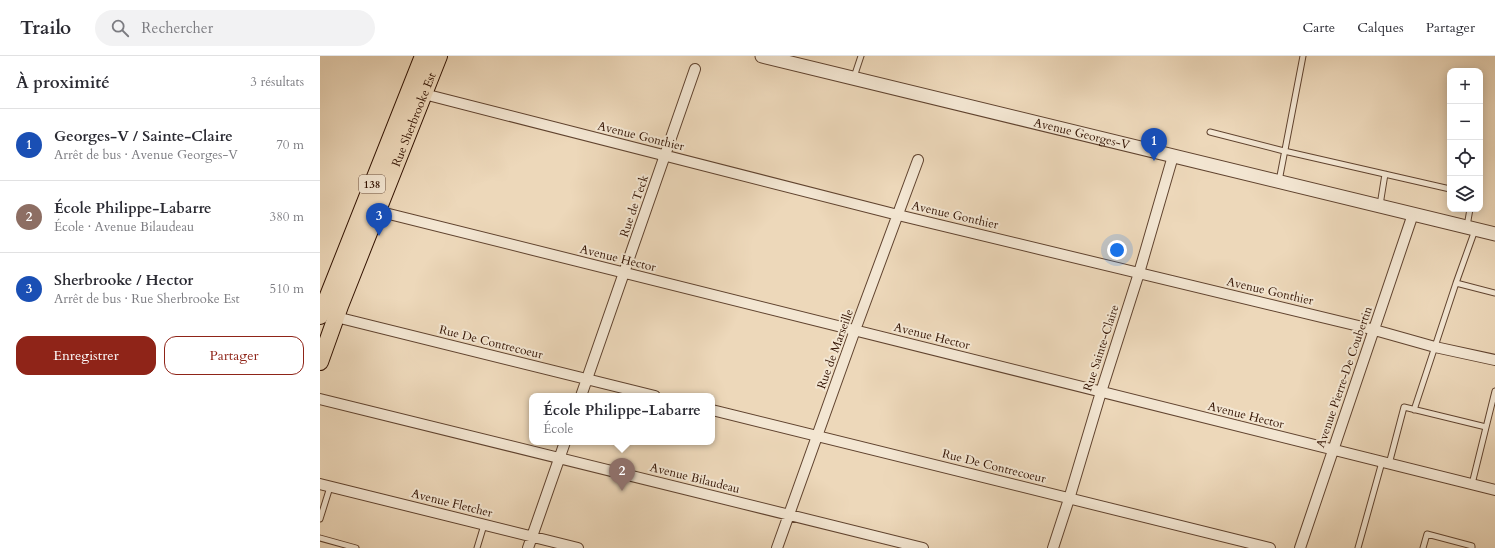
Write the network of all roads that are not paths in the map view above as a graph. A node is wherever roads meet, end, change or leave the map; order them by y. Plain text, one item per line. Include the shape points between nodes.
1 (423, 56) edge
2 (439, 56) edge
3 (762, 56) edge
4 (861, 56) edge
5 (1303, 56) edge
6 (695, 69) dead end
7 (854, 78) junction
8 (417, 92) junction
9 (1210, 132) dead end
10 (1284, 152) junction
11 (665, 156) junction
12 (1173, 156) junction
13 (918, 160) dead end
14 (1385, 174) junction
15 (1278, 181) junction
16 (1447, 188) edge
17 (1380, 206) junction
18 (370, 209) junction
19 (1470, 212) edge
20 (1413, 214) junction
21 (898, 215) junction
22 (1471, 228) junction
23 (1495, 234) edge
24 (624, 273) junction
25 (1139, 273) junction
26 (1456, 283) junction
27 (1495, 293) edge
28 (324, 314) edge
29 (1374, 329) junction
30 (855, 330) junction
31 (1435, 347) junction
32 (1495, 360) edge
33 (320, 362) edge
34 (587, 379) junction
35 (1495, 391) edge
36 (1101, 392) junction
37 (582, 393) edge
38 (644, 393) edge
39 (320, 399) edge
40 (1414, 410) junction
41 (715, 411) edge
42 (1486, 427) junction
43 (818, 436) junction
44 (564, 445) edge
45 (1334, 450) junction
46 (560, 457) junction
47 (1385, 463) junction
48 (1472, 484) junction
49 (325, 486) edge
50 (1495, 490) edge
51 (1069, 498) junction
52 (789, 514) junction
53 (320, 519) edge
54 (484, 525) junction
55 (532, 536) junction
56 (320, 538) edge
57 (356, 548) edge
58 (477, 548) edge
59 (528, 548) edge
60 (578, 548) edge
61 (777, 548) edge
62 (923, 548) edge
63 (1052, 548) edge
64 (1270, 548) edge
65 (1300, 548) edge
66 (1358, 548) edge
67 (1423, 548) edge
68 (1472, 548) edge

1 - 8 main road, Rue Sherbrooke Est / 138
2 - 8 main road, Rue Sherbrooke Est / 138
3 - 7 street, Avenue Georges-V
4 - 7 lane
5 - 10 lane
6 - 11 street, Rue de Teck
7 - 12 street, Avenue Georges-V
8 - 11 street, Avenue Gonthier
8 - 18 main road, Rue Sherbrooke Est / 138
9 - 10 lane
10 - 14 lane
10 - 15 lane
11 - 21 street, Avenue Gonthier
11 - 24 street, Rue de Teck
12 - 15 street, Avenue Georges-V
12 - 25 street, Rue Sainte-Claire
13 - 21 street, Rue de Marseille
14 - 16 lane
14 - 17 lane
15 - 17 street, Avenue Georges-V
17 - 20 street, Avenue Georges-V
18 - 24 street, Avenue Hector
18 - 28 main road, Rue Sherbrooke Est / 138
19 - 22 lane
20 - 22 street, Avenue Georges-V
20 - 29 street, Avenue Pierre-De Coubertin
21 - 25 street, Avenue Gonthier
21 - 30 street, Rue de Marseille
22 - 23 street, Avenue Georges-V
22 - 26 lane
24 - 30 street, Avenue Hector
24 - 34 street, Rue de Teck
25 - 29 street, Avenue Gonthier
25 - 36 street, Rue Sainte-Claire
26 - 27 lane
26 - 31 lane
28 - 33 main road, Rue Sherbrooke Est / 138
28 - 34 street, Rue De Contrecoeur
29 - 31 street, Avenue Gonthier
29 - 45 street, Avenue Pierre-De Coubertin
30 - 36 street, Avenue Hector
30 - 43 street, Rue de Marseille
31 - 32 street, Avenue Gonthier
31 - 40 lane
34 - 37 street, Rue de Teck
34 - 38 street, Rue De Contrecoeur
35 - 42 lane
36 - 45 street, Avenue Hector
36 - 51 street, Rue Sainte-Claire
39 - 46 street, Avenue Bilaudeau
40 - 42 lane
40 - 47 lane via 1404,407
41 - 43 street, Rue De Contrecoeur
42 - 48 lane
43 - 51 street, Rue De Contrecoeur
43 - 52 street, Rue de Marseille
44 - 46 street
45 - 47 street, Avenue Hector
45 - 65 street, Avenue Pierre-De Coubertin
46 - 52 street, Avenue Bilaudeau
46 - 55 street
47 - 48 street, Avenue Hector
47 - 66 lane
48 - 50 street, Avenue Hector
49 - 53 lane
49 - 54 street, Avenue Fletcher
51 - 63 street, Rue Sainte-Claire
51 - 64 street, Rue De Contrecoeur
52 - 61 street, Rue de Marseille
52 - 62 street, Avenue Bilaudeau
54 - 55 street, Avenue Fletcher
54 - 58 lane
55 - 59 street
55 - 60 street, Avenue Fletcher
56 - 57 lane
67 - 68 lane via 1427,534

